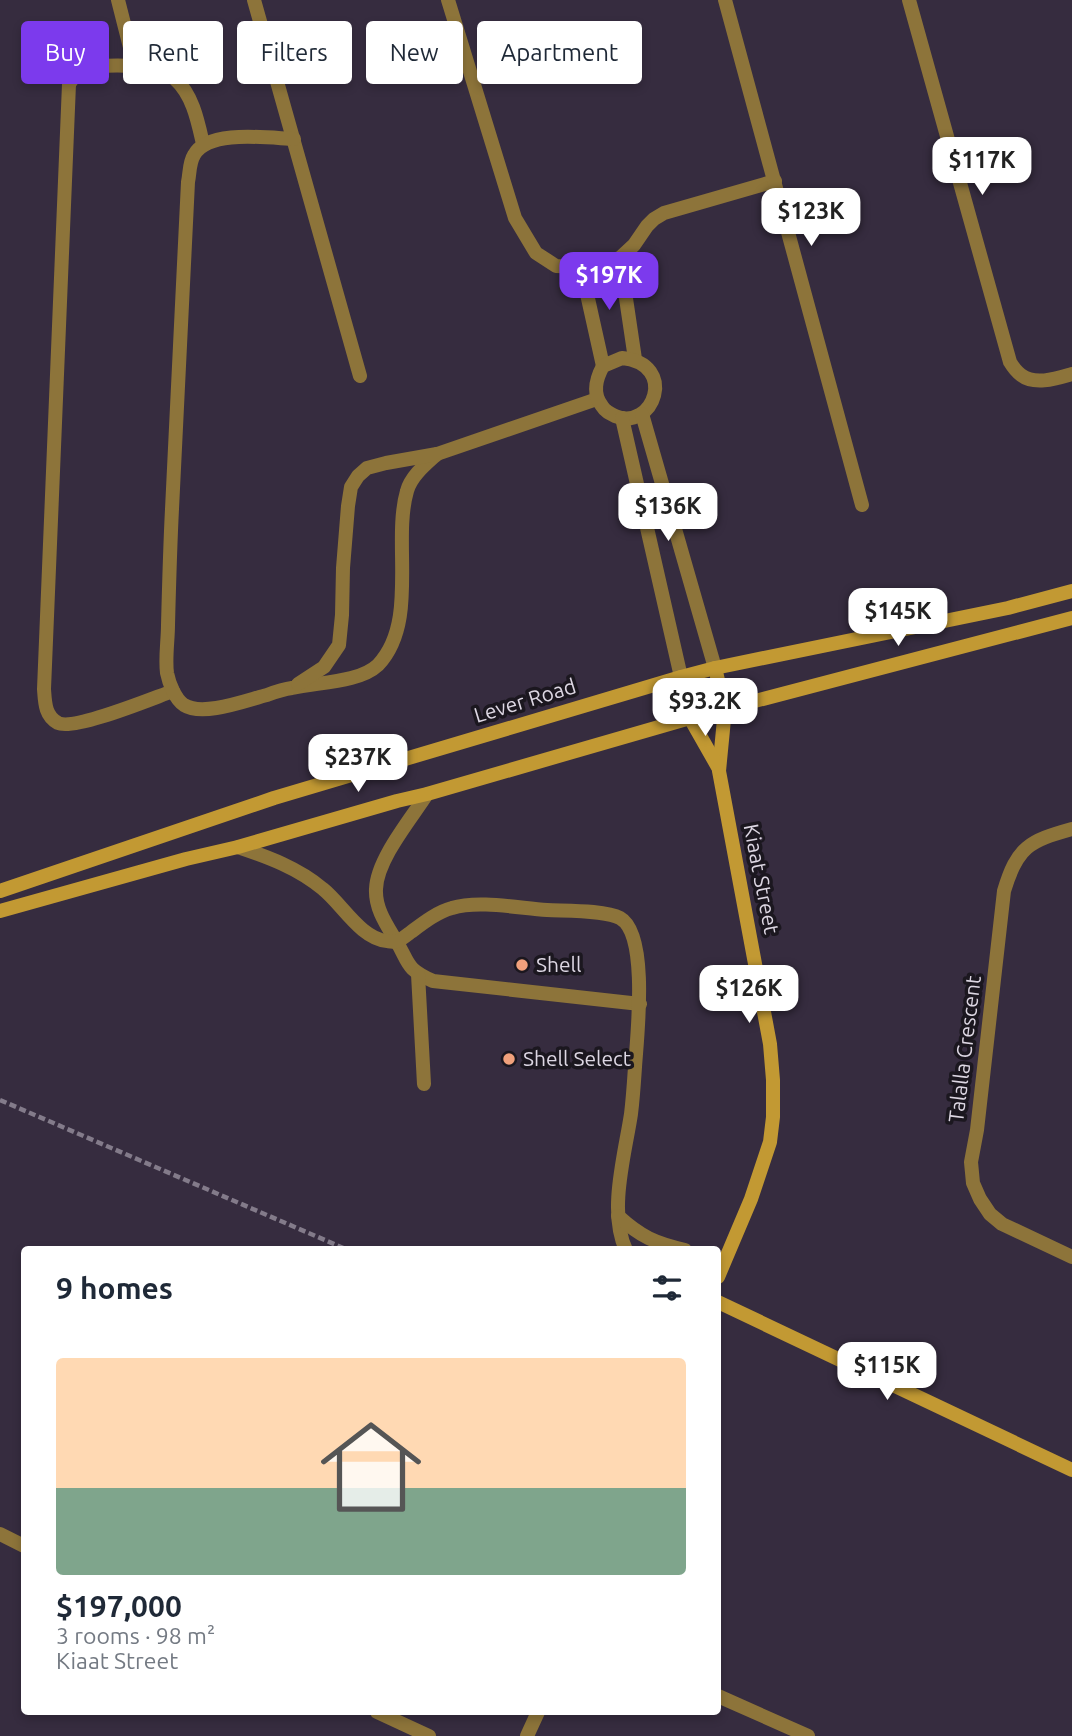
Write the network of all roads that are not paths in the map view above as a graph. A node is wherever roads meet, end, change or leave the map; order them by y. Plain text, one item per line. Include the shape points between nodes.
1 (118, 0) edge
2 (254, 0) edge
3 (448, 0) edge
4 (725, 0) edge
5 (909, 0) edge
6 (123, 21) edge
7 (69, 84) edge
8 (179, 84) edge
9 (294, 139) junction
10 (202, 144) junction
11 (775, 181) junction
12 (621, 258) junction
13 (581, 267) junction
14 (635, 359) junction
15 (603, 366) junction
16 (1072, 374) edge
17 (360, 376) dead end
18 (597, 399) junction
19 (642, 414) junction
20 (622, 418) junction
21 (437, 454) junction
22 (862, 505) dead end
23 (1072, 591) edge
24 (1072, 618) edge
25 (715, 668) junction
26 (681, 677) junction
27 (292, 687) junction
28 (173, 691) junction
29 (725, 709) junction
30 (690, 718) junction
31 (719, 771) junction
32 (427, 794) junction
33 (1072, 829) edge
34 (238, 847) junction
35 (0, 891) edge
36 (0, 911) edge
37 (397, 942) junction
38 (418, 974) junction
39 (640, 1004) junction
40 (424, 1084) dead end
41 (618, 1216) junction
42 (624, 1246) edge
43 (666, 1246) edge
44 (722, 1254) edge
45 (1072, 1257) edge
46 (721, 1303) edge
47 (1072, 1470) edge
48 (0, 1534) edge
49 (21, 1544) edge
50 (721, 1697) edge
51 (384, 1715) edge
52 (537, 1715) edge
53 (429, 1736) edge
54 (527, 1736) edge
55 (808, 1736) edge

1 - 6 street
2 - 9 street
3 - 13 street via 515,218 546,261
4 - 11 street
5 - 16 street via 1010,362 1023,377 1038,380
7 - 28 street via 45,704 56,722 71,725
8 - 10 street via 195,113
9 - 10 street via 234,138
9 - 17 street
10 - 28 street via 192,158 188,182 169,571 167,673
11 - 12 street via 653,219
11 - 22 street
12 - 13 street
12 - 14 street
13 - 15 street
14 - 15 street via 622,358
14 - 19 street via 654,378 656,391
15 - 18 street via 595,385
18 - 20 street via 605,410
18 - 21 street
19 - 20 street
19 - 25 street, Kiaat Street
20 - 26 street, Kiaat Street
21 - 27 street via 408,488 398,623 391,645 365,673
21 - 27 street via 368,468 351,487 339,645 324,667
23 - 25 main road, Lever Road
24 - 29 main road
25 - 26 main road, Lever Road
25 - 29 main road, Kiaat Street
26 - 30 main road, Kiaat Street
26 - 35 main road, Lever Road via 274,798
27 - 28 street via 213,708 184,705
29 - 30 main road
29 - 31 main road, Kiaat Street
30 - 31 main road, Kiaat Street
30 - 32 main road
31 - 44 main road, Kiaat Street via 773,1080 770,1142 751,1199
32 - 34 main road
32 - 37 street via 378,875 379,907
33 - 45 street, Talalla Crescent via 1039,839 1022,852 1006,884 971,1162 973,1183 990,1214
34 - 36 main road
34 - 37 street via 295,870 323,889 363,930 377,939
37 - 38 street
37 - 39 street via 429,919 469,904 612,915 622,919 636,946
38 - 39 street via 433,981
38 - 40 street
39 - 41 street
41 - 42 street
41 - 43 street via 640,1234
46 - 47 main road
48 - 49 street
50 - 55 street
51 - 53 street
52 - 54 street

